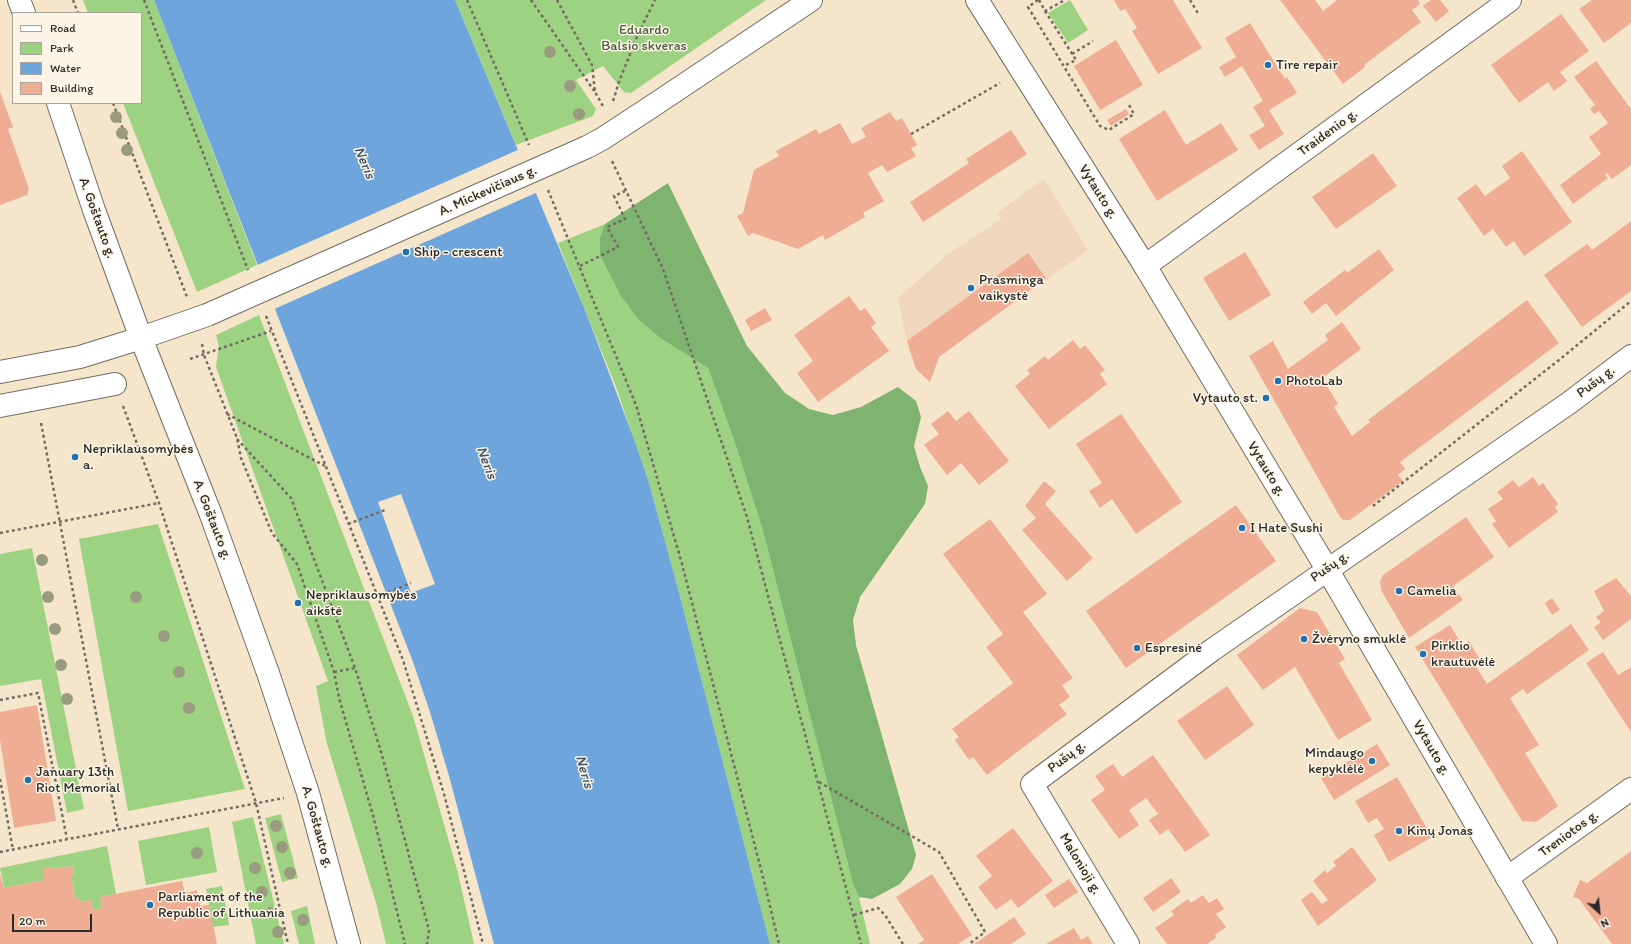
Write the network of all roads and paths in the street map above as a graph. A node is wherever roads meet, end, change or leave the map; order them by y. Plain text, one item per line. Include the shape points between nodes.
1 (19, 0) edge
2 (73, 0) edge
3 (144, 0) edge
4 (467, 0) edge
5 (531, 0) edge
6 (557, 0) edge
7 (655, 0) edge
8 (811, 0) edge
9 (977, 0) edge
10 (1039, 0) edge
11 (1065, 0) edge
12 (1190, 0) edge
13 (1510, 0) edge
14 (1045, 11) junction
15 (24, 12) edge
16 (78, 12) edge
17 (1199, 15) dead end
18 (1093, 41) dead end
19 (1072, 54) junction
20 (1064, 66) junction
21 (1021, 70) junction
22 (595, 92) junction
23 (1128, 103) dead end
24 (58, 104) edge
25 (113, 104) edge
26 (1096, 119) junction
27 (1093, 122) dead end
28 (910, 134) dead end
29 (531, 151) dead end
30 (609, 154) dead end
31 (546, 187) dead end
32 (625, 191) junction
33 (580, 266) junction
34 (1145, 266) junction
35 (249, 272) dead end
36 (183, 287) junction
37 (189, 293) dead end
38 (188, 301) dead end
39 (1631, 301) edge
40 (263, 309) dead end
41 (271, 331) junction
42 (141, 338) junction
43 (202, 346) dead end
44 (204, 355) junction
45 (1631, 356) edge
46 (190, 359) dead end
47 (0, 372) edge
48 (114, 384) joint
49 (36, 399) junction
50 (0, 406) edge
51 (227, 413) junction
52 (237, 438) junction
53 (325, 466) junction
54 (159, 503) junction
55 (1371, 508) dead end
56 (385, 510) dead end
57 (60, 522) junction
58 (348, 524) junction
59 (0, 533) edge
60 (1327, 569) junction
61 (411, 583) dead end
62 (377, 596) junction
63 (355, 668) junction
64 (334, 672) junction
65 (0, 700) edge
66 (0, 779) edge
67 (818, 782) junction
68 (1032, 784) joint
69 (1631, 790) edge
70 (308, 793) junction
71 (256, 803) junction
72 (118, 829) junction
73 (66, 839) junction
74 (13, 850) junction
75 (0, 852) edge
76 (1507, 878) junction
77 (854, 915) junction
78 (288, 944) edge
79 (349, 944) edge
80 (405, 944) edge
81 (427, 944) edge
82 (484, 944) edge
83 (779, 944) edge
84 (861, 944) edge
85 (903, 944) edge
86 (969, 944) edge
87 (1128, 944) edge
88 (1546, 944) edge

1 - 15 street
2 - 16 path
3 - 35 path
4 - 29 path
5 - 22 path
6 - 22 path via 592,65
7 - 22 path via 606,112
8 - 42 street, A. Mickevičiaus g., bridge via 587,147 207,315
9 - 21 street, Vytauto g.
10 - 14 path
10 - 20 path via 1028,7
11 - 14 path
12 - 17 path
13 - 34 street, Traidenio g.
14 - 19 path
18 - 19 path
19 - 20 path via 1076,60
20 - 26 path
21 - 28 path
21 - 34 street, Vytauto g.
23 - 26 path via 1134,114 1109,130 1100,126
24 - 42 street, A. Goštauto g.
25 - 36 path
26 - 27 path
30 - 32 path
31 - 33 path
32 - 33 path via 614,196 625,219 607,227 618,247
32 - 67 path via 663,269 747,517
33 - 83 path via 636,405 682,564
34 - 60 street, Vytauto g.
36 - 37 path
36 - 38 path
39 - 55 path
40 - 41 path
41 - 44 path
41 - 53 path
42 - 47 street, A. Mickevičiaus g. via 80,357
42 - 70 street, A. Goštauto g. via 211,515
43 - 44 path
44 - 46 path
44 - 51 path
45 - 60 street, Pušų g. via 1569,403
48 - 49 street
48 - 54 path
49 - 50 street
49 - 57 path
51 - 52 path
51 - 53 path
52 - 63 path via 291,498
52 - 64 path via 241,458 272,533 297,564
53 - 58 path
54 - 57 path
54 - 71 path
56 - 58 path
57 - 59 path
57 - 72 path
58 - 62 path
60 - 68 street, Pušų g. via 1206,654
60 - 76 street, Vytauto g.
61 - 62 path
62 - 82 path via 403,660 444,794
63 - 64 path
63 - 81 path via 382,755 427,922
64 - 80 path
65 - 73 path via 38,693
66 - 74 path
67 - 77 path
67 - 86 path via 939,852 985,932
68 - 87 street, Malonioji g.
69 - 76 street, Treniotos g.
70 - 71 path
70 - 79 street, A. Goštauto g.
71 - 72 path
71 - 78 path
72 - 73 path
73 - 74 path
74 - 75 path
76 - 88 street, Vytauto g.
77 - 84 path
77 - 85 path via 878,908

